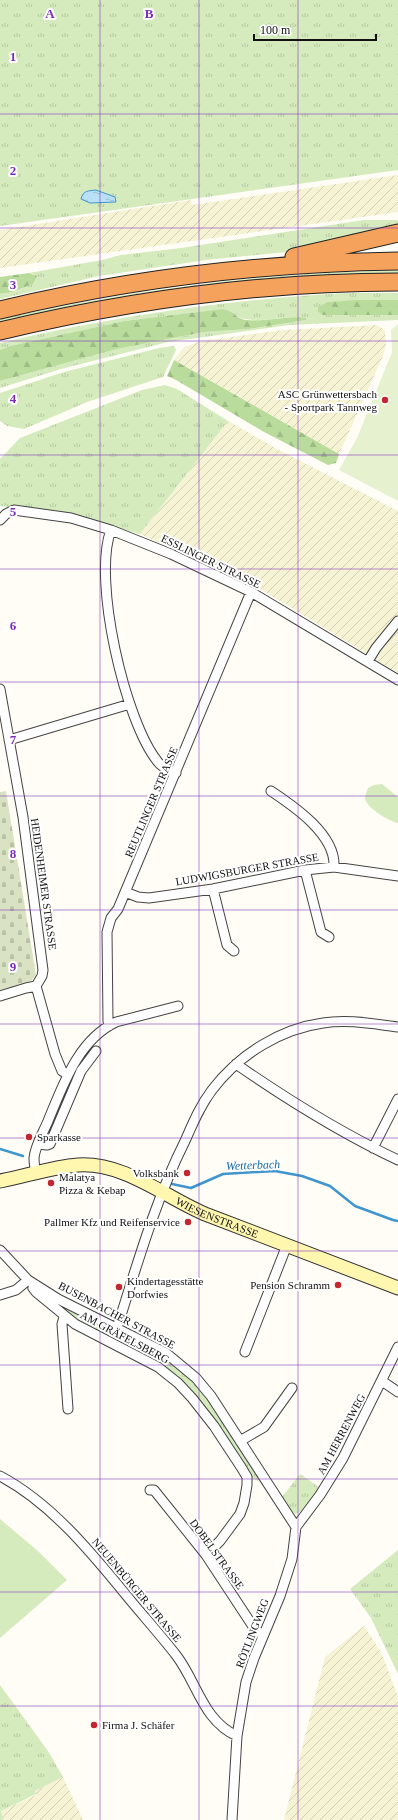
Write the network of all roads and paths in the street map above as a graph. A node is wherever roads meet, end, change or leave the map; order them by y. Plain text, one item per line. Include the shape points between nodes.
1 (398, 233) edge
2 (398, 261) edge
3 (252, 267) junction
4 (398, 282) edge
5 (0, 310) edge
6 (0, 332) edge
7 (0, 520) edge
8 (111, 530) junction
9 (251, 592) junction
10 (398, 621) edge
11 (368, 661) junction
12 (398, 680) edge
13 (0, 688) edge
14 (130, 704) junction
15 (9, 740) junction
16 (176, 773) junction
17 (271, 791) dead end
18 (334, 867) junction
19 (304, 870) junction
20 (398, 876) edge
21 (213, 889) junction
22 (125, 892) junction
23 (329, 937) dead end
24 (234, 951) dead end
25 (36, 986) junction
26 (0, 996) edge
27 (178, 1006) dead end
28 (109, 1026) junction
29 (398, 1027) edge
30 (96, 1051) dead end
31 (236, 1064) junction
32 (68, 1074) junction
33 (398, 1099) edge
34 (38, 1144) junction
35 (373, 1148) junction
36 (398, 1160) edge
37 (36, 1174) junction
38 (0, 1181) edge
39 (162, 1192) junction
40 (287, 1245) junction
41 (0, 1250) edge
42 (32, 1282) junction
43 (398, 1288) edge
44 (0, 1295) edge
45 (64, 1317) junction
46 (117, 1328) junction
47 (398, 1347) edge
48 (246, 1352) dead end
49 (382, 1381) junction
50 (292, 1388) dead end
51 (398, 1392) edge
52 (68, 1409) dead end
53 (240, 1441) junction
54 (0, 1476) edge
55 (150, 1490) dead end
56 (296, 1527) junction
57 (206, 1555) junction
58 (263, 1634) junction
59 (237, 1736) junction
60 (232, 1820) edge

1 - 3 highway
2 - 3 highway
3 - 5 highway via 147,280
4 - 6 highway via 317,284 196,295 115,307
7 - 8 street, ESSLINGER STRASSE via 14,510 71,518
8 - 9 street, ESSLINGER STRASSE via 171,554
8 - 14 street via 107,541 105,582 113,647
9 - 11 street, ESSLINGER STRASSE
9 - 16 street, REUTLINGER STRASSE
10 - 11 street
11 - 12 street, ESSLINGER STRASSE
13 - 15 street, HEIDENHEIMER STRASSE
14 - 15 street
14 - 16 street via 147,746 158,763
15 - 25 street, HEIDENHEIMER STRASSE via 23,817 43,970
16 - 22 street, REUTLINGER STRASSE
17 - 18 street via 289,803 319,831 334,857
18 - 19 street, LUDWIGSBURGER STRASSE
18 - 20 street, LUDWIGSBURGER STRASSE
19 - 21 street, LUDWIGSBURGER STRASSE
19 - 23 street via 321,932
21 - 22 street, LUDWIGSBURGER STRASSE via 149,898
21 - 24 street via 226,945
22 - 28 street, REUTLINGER STRASSE via 111,918 107,932
25 - 26 street
25 - 32 street via 57,1060 62,1071
27 - 28 street
28 - 32 street via 89,1044
29 - 31 street via 346,1020 317,1024 271,1040
30 - 34 street via 81,1071 50,1144
31 - 35 street via 310,1114
31 - 39 street via 202,1105
32 - 34 street
33 - 35 street
34 - 37 street via 34,1159
35 - 36 street
37 - 38 main road, WIESENSTRASSE
37 - 39 main road, WIESENSTRASSE via 78,1165 96,1166 126,1174
39 - 40 main road, WIESENSTRASSE via 205,1214
39 - 46 street
40 - 43 main road, WIESENSTRASSE
40 - 48 street
41 - 42 street, BUSENBACHER STRASSE
42 - 44 street
42 - 45 street, AM GRÄFELSBERG via 36,1292
42 - 46 street, BUSENBACHER STRASSE via 58,1299
45 - 52 street via 62,1324
45 - 57 street, AM GRÄFELSBERG via 158,1367 178,1383 214,1426 241,1467 247,1485 240,1514
46 - 53 street, BUSENBACHER STRASSE via 166,1353 196,1378
47 - 49 street, AM HERRENWEG
49 - 51 street
49 - 56 street, AM HERRENWEG via 329,1482
50 - 53 street via 264,1426
53 - 56 street, BUSENBACHER STRASSE
54 - 59 street, NEUENBÜRGER STRASSE via 30,1495 80,1541 177,1656 210,1713 222,1727
55 - 57 street, DOBELSTRASSE via 154,1490
56 - 58 street, RÖTLINGWEG via 292,1559 280,1596
57 - 58 street, DOBELSTRASSE via 256,1631
58 - 59 street, RÖTLINGWEG via 246,1682
59 - 60 street, RÖTLINGWEG

